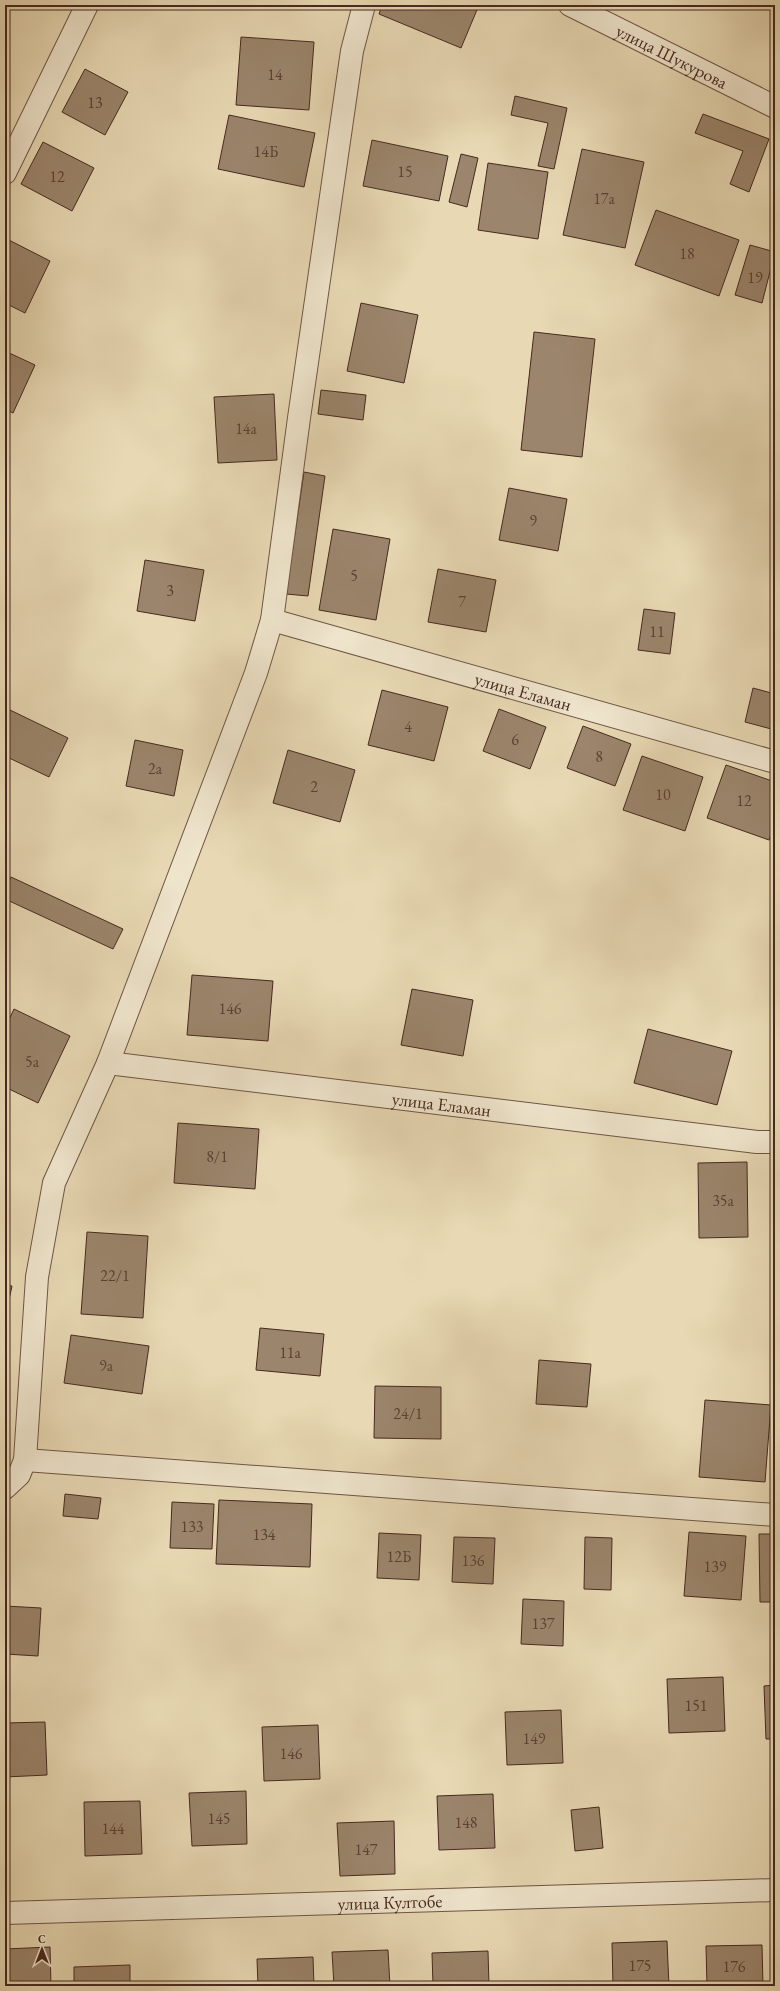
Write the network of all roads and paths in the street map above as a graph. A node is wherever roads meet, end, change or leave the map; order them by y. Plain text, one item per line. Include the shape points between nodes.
1 (87, 5) edge
2 (364, 5) edge
3 (570, 5) edge
4 (775, 107) edge
5 (5, 173) edge
6 (272, 620) junction
7 (775, 762) edge
8 (108, 1063) junction
9 (775, 1142) edge
10 (25, 1460) junction
11 (5, 1488) edge
12 (775, 1515) edge
13 (775, 1890) edge
14 (5, 1913) edge

1 - 5 street
2 - 6 street via 352,51
3 - 4 street, улица Шукурова
6 - 7 street, улица Еламан
6 - 8 street via 256,673
8 - 9 street, улица Еламан via 757,1142
8 - 10 street via 54,1183 37,1276
10 - 11 street via 19,1475
10 - 12 street
13 - 14 street, улица Култобе

